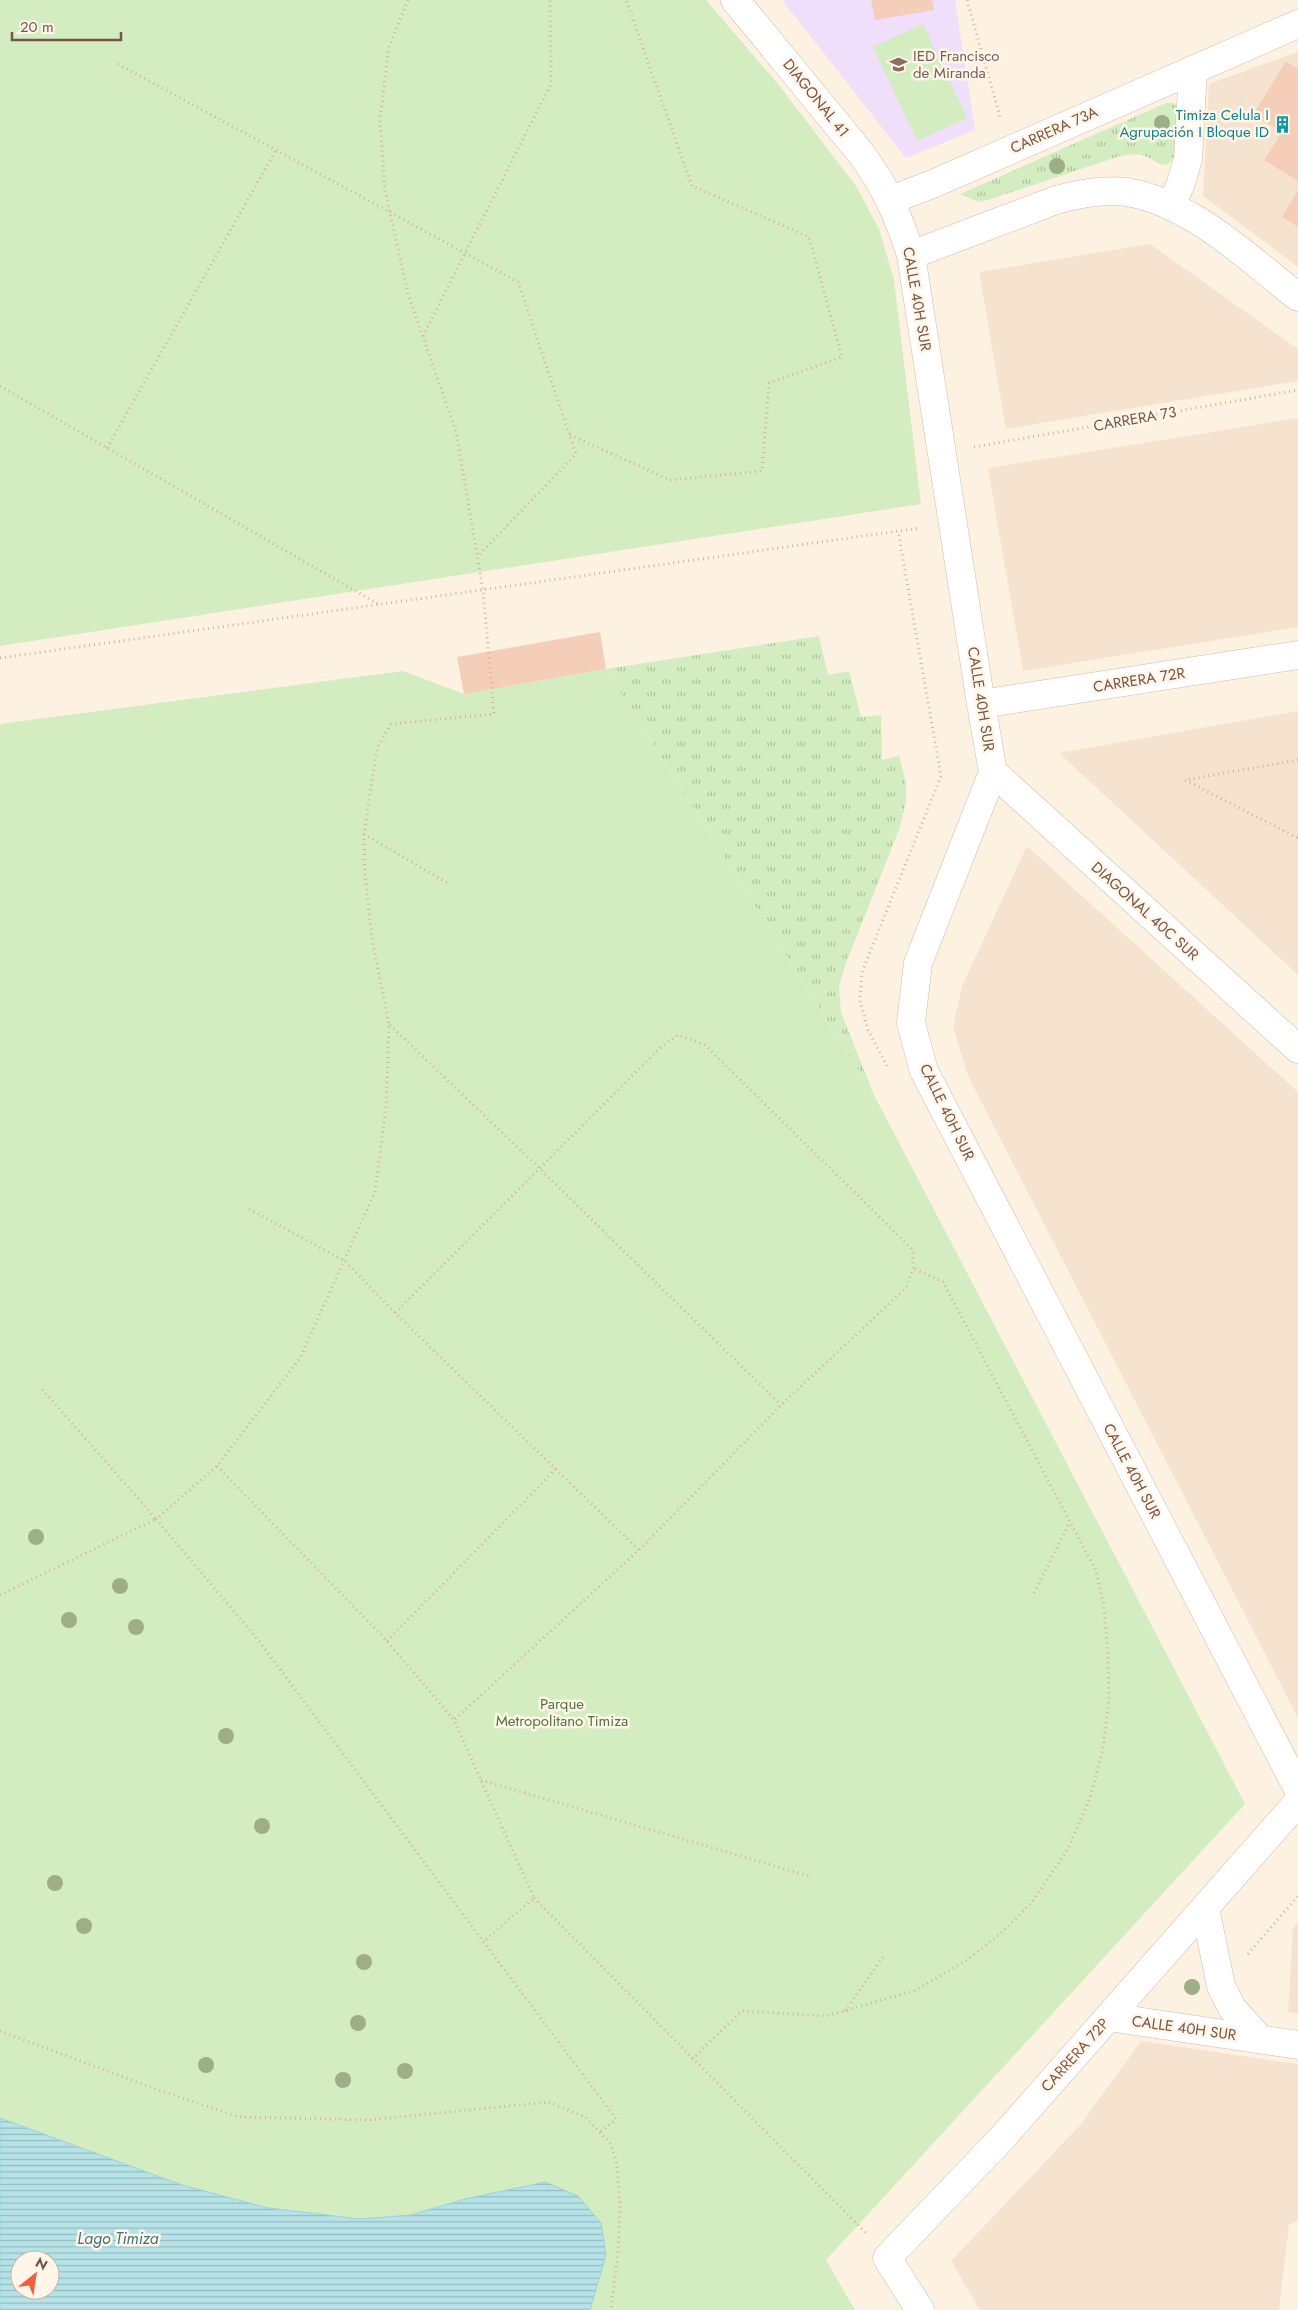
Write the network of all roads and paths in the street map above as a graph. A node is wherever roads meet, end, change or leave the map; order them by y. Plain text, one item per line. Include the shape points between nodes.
1 (408, 0) edge
2 (550, 0) edge
3 (626, 0) edge
4 (735, 0) edge
5 (967, 0) edge
6 (1298, 24) edge
7 (118, 64) dead end
8 (1193, 70) junction
9 (276, 150) junction
10 (1009, 150) junction
11 (891, 200) junction
12 (1171, 206) junction
13 (390, 212) junction
14 (465, 253) junction
15 (911, 255) junction
16 (1298, 297) edge
17 (423, 337) junction
18 (0, 386) edge
19 (1298, 390) edge
20 (570, 435) junction
21 (107, 448) junction
22 (972, 448) dead end
23 (478, 557) junction
24 (483, 590) junction
25 (378, 604) junction
26 (1298, 655) edge
27 (0, 658) edge
28 (981, 704) junction
29 (1298, 760) edge
30 (993, 772) junction
31 (364, 834) junction
32 (1298, 838) edge
33 (450, 884) dead end
34 (389, 1024) junction
35 (1298, 1049) edge
36 (891, 1074) dead end
37 (539, 1168) junction
38 (248, 1209) dead end
39 (345, 1261) junction
40 (913, 1268) junction
41 (394, 1313) junction
42 (40, 1387) dead end
43 (781, 1405) junction
44 (217, 1466) junction
45 (556, 1469) junction
46 (156, 1520) junction
47 (1069, 1523) junction
48 (639, 1550) junction
49 (1034, 1593) dead end
50 (0, 1595) edge
51 (387, 1641) junction
52 (454, 1720) junction
53 (481, 1780) junction
54 (1298, 1789) edge
55 (1298, 1802) edge
56 (809, 1876) dead end
57 (1298, 1896) edge
58 (534, 1898) junction
59 (1205, 1908) junction
60 (484, 1941) junction
61 (883, 1957) dead end
62 (1220, 1986) junction
63 (845, 2011) junction
64 (1109, 2017) junction
65 (0, 2031) edge
66 (1259, 2038) junction
67 (1298, 2045) edge
68 (692, 2059) junction
69 (601, 2132) junction
70 (887, 2258) junction
71 (611, 2310) edge
72 (920, 2310) edge

1 - 13 path via 389,47 380,120 385,190
2 - 14 path via 551,84
3 - 20 path via 692,186 809,237 842,357 769,383 762,471 670,480
4 - 11 street, DIAGONAL 41 via 859,151
5 - 10 path
6 - 8 street, CARRERA 73A
7 - 9 path
8 - 10 street, CARRERA 73A
8 - 12 street via 1188,159
9 - 13 path
9 - 21 path
10 - 11 street, CARRERA 73A
11 - 15 street, CALLE 40H SUR
12 - 15 street via 1125,192 1079,194
12 - 16 street via 1205,226
13 - 14 path
13 - 17 path via 408,294
14 - 17 path
14 - 20 path via 518,282
15 - 28 street, CALLE 40H SUR
17 - 23 path via 456,432
18 - 21 path
19 - 22 path, CARRERA 73
20 - 23 path via 576,454
21 - 25 path
23 - 24 path
24 - 25 path
24 - 31 path via 494,714 391,724 377,748
24 - 36 path via 898,531 942,776 862,972 860,1001 868,1030
25 - 27 path
26 - 28 street, CARRERA 72R
28 - 30 street, CALLE 40H SUR
29 - 32 path via 1185,780
30 - 35 street, DIAGONAL 40C SUR
30 - 54 street, CALLE 40H SUR via 918,963 911,1023 924,1071
31 - 33 path
31 - 34 path via 372,939
34 - 37 path
34 - 39 path via 386,1107 375,1192
37 - 40 path via 661,1047 678,1035 705,1045 913,1250
37 - 41 path
37 - 43 path
38 - 39 path
39 - 41 path
39 - 44 path via 300,1358
40 - 43 path via 906,1288
40 - 47 path via 944,1282
41 - 45 path
42 - 46 path
43 - 48 path
44 - 46 path
44 - 51 path
45 - 48 path
45 - 51 path
46 - 50 path
46 - 60 path via 259,1641
47 - 49 path
47 - 63 path via 1096,1571 1104,1607 1109,1698 1103,1748 1090,1798 1068,1849 1033,1902 967,1960 914,1992
48 - 52 path
51 - 52 path
52 - 53 path
53 - 56 path
53 - 58 path
55 - 59 street, CARRERA 72P
57 - 62 path
58 - 60 path
58 - 68 path
59 - 62 street, CALLE 40H SUR
59 - 64 street, CARRERA 72P
60 - 69 path via 616,2118
61 - 63 path
62 - 66 street, CALLE 40H SUR via 1232,2008
63 - 68 path via 826,2016 742,2011
64 - 66 street, CALLE 40H SUR
64 - 70 street, CARRERA 72P via 1002,2138
65 - 69 path via 239,2117 369,2120 549,2102 585,2117
66 - 67 street, CALLE 40H SUR
68 - 70 path via 858,2224
69 - 71 path via 611,2144 617,2165 620,2205
70 - 72 street

